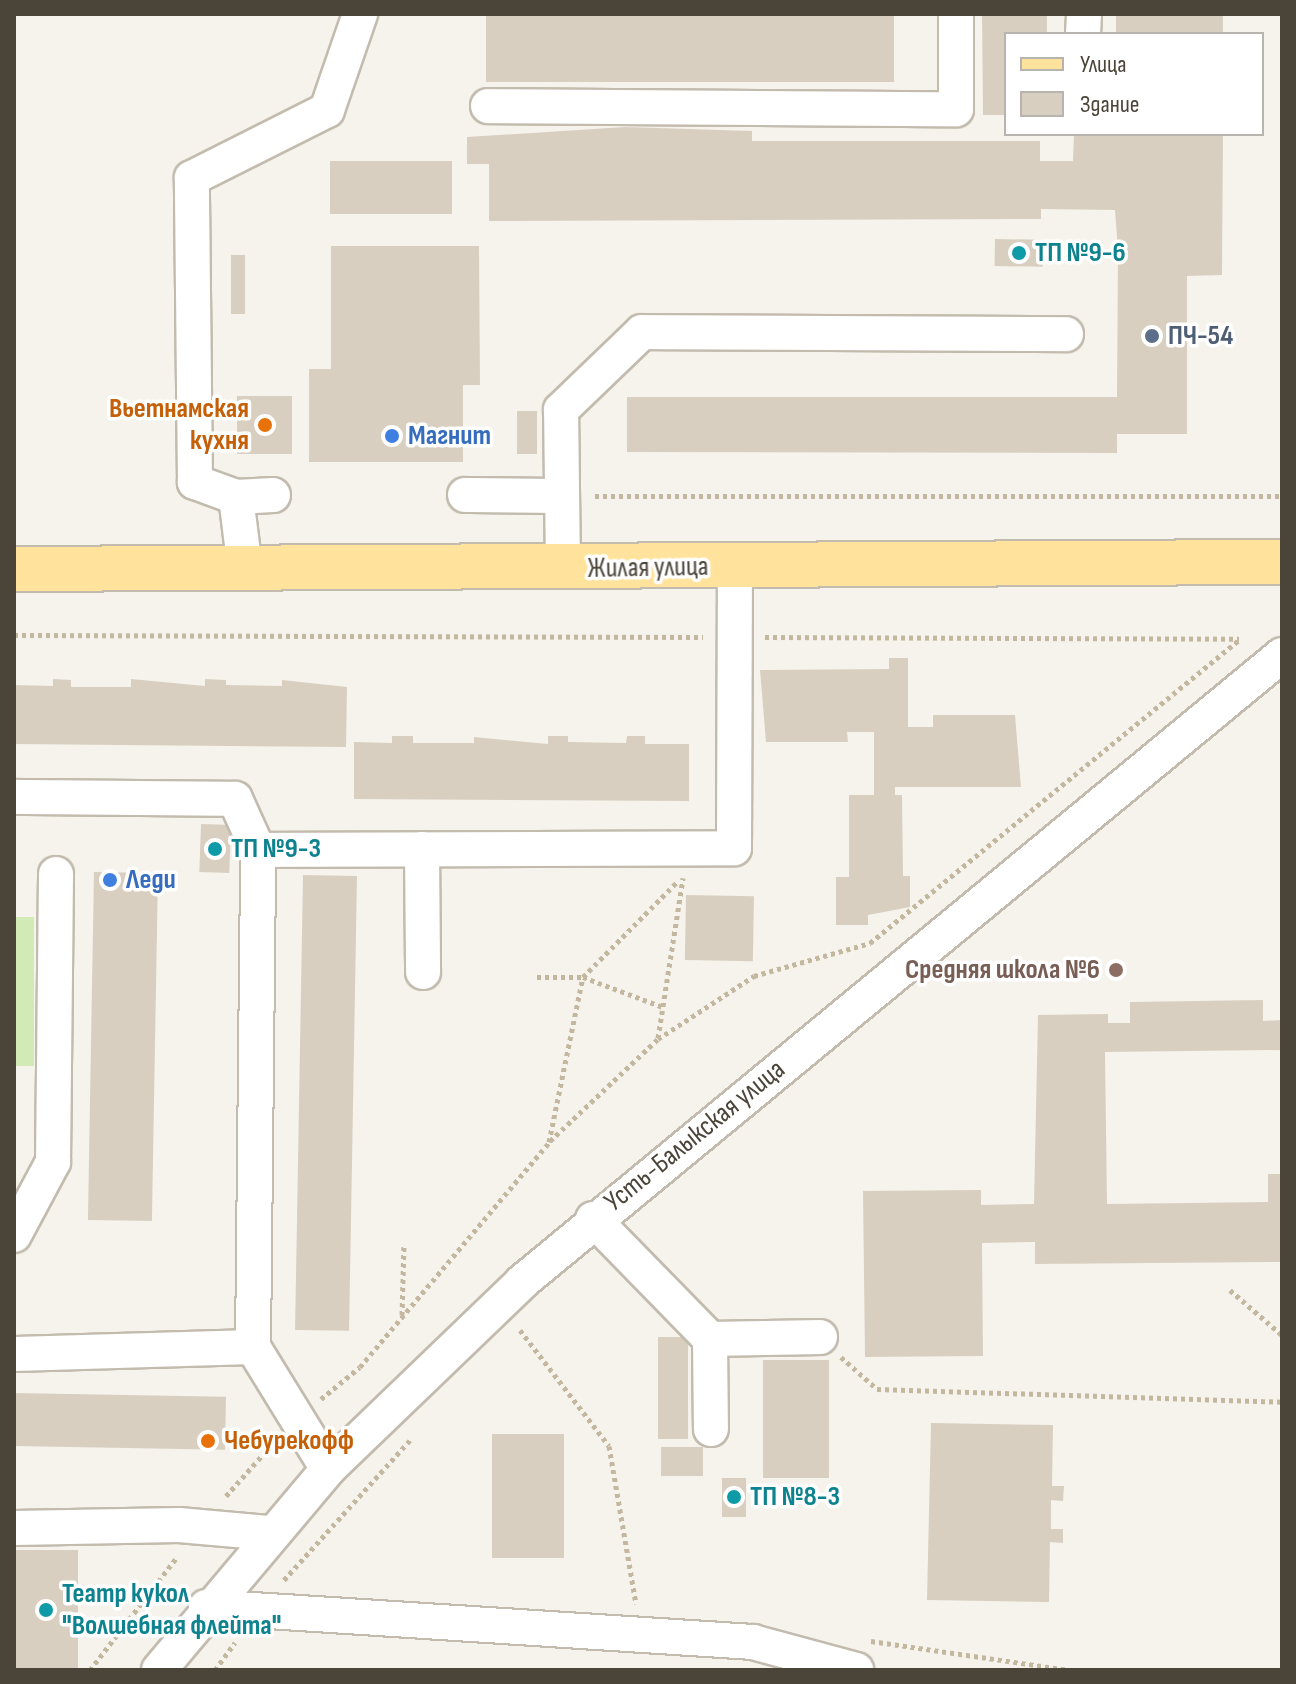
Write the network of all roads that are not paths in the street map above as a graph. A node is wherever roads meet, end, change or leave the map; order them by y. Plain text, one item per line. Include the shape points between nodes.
1 (360, 14) edge
2 (956, 14) edge
3 (488, 106) dead end
4 (1066, 334) dead end
5 (273, 495) dead end
6 (465, 495) dead end
7 (562, 496) junction
8 (236, 497) junction
9 (1282, 562) edge
10 (735, 567) junction
11 (14, 569) edge
12 (245, 569) junction
13 (563, 569) junction
14 (1282, 655) edge
15 (14, 797) edge
16 (422, 849) junction
17 (258, 850) junction
18 (56, 874) dead end
19 (423, 972) dead end
20 (593, 1219) junction
21 (14, 1235) edge
22 (820, 1337) road end
23 (710, 1339) junction
24 (253, 1347) junction
25 (14, 1354) edge
26 (711, 1429) dead end
27 (328, 1469) junction
28 (14, 1528) edge
29 (268, 1533) junction
30 (206, 1607) junction
31 (861, 1655) edge
32 (159, 1670) edge

1 - 8 street via 327,110 192,178 195,482
2 - 3 street via 956,109
4 - 7 street via 642,332 561,410
5 - 8 street
6 - 7 street
7 - 13 street
8 - 12 street
9 - 10 main road, Жилая улица
10 - 13 main road, Жилая улица
10 - 16 street via 734,848
11 - 12 main road, Жилая улица
12 - 13 main road, Жилая улица
14 - 20 street, Усть-Балыкская улица
15 - 17 street via 235,799
16 - 17 street
16 - 19 street
17 - 24 street
18 - 21 street via 53,1162
20 - 23 street
20 - 27 street, Усть-Балыкская улица via 416,1379
22 - 23 street
23 - 26 street
24 - 25 street
24 - 27 street
27 - 29 street, Усть-Балыкская улица
28 - 29 street via 200,1527
29 - 30 street, Усть-Балыкская улица
30 - 31 street via 753,1642
30 - 32 street, Усть-Балыкская улица

